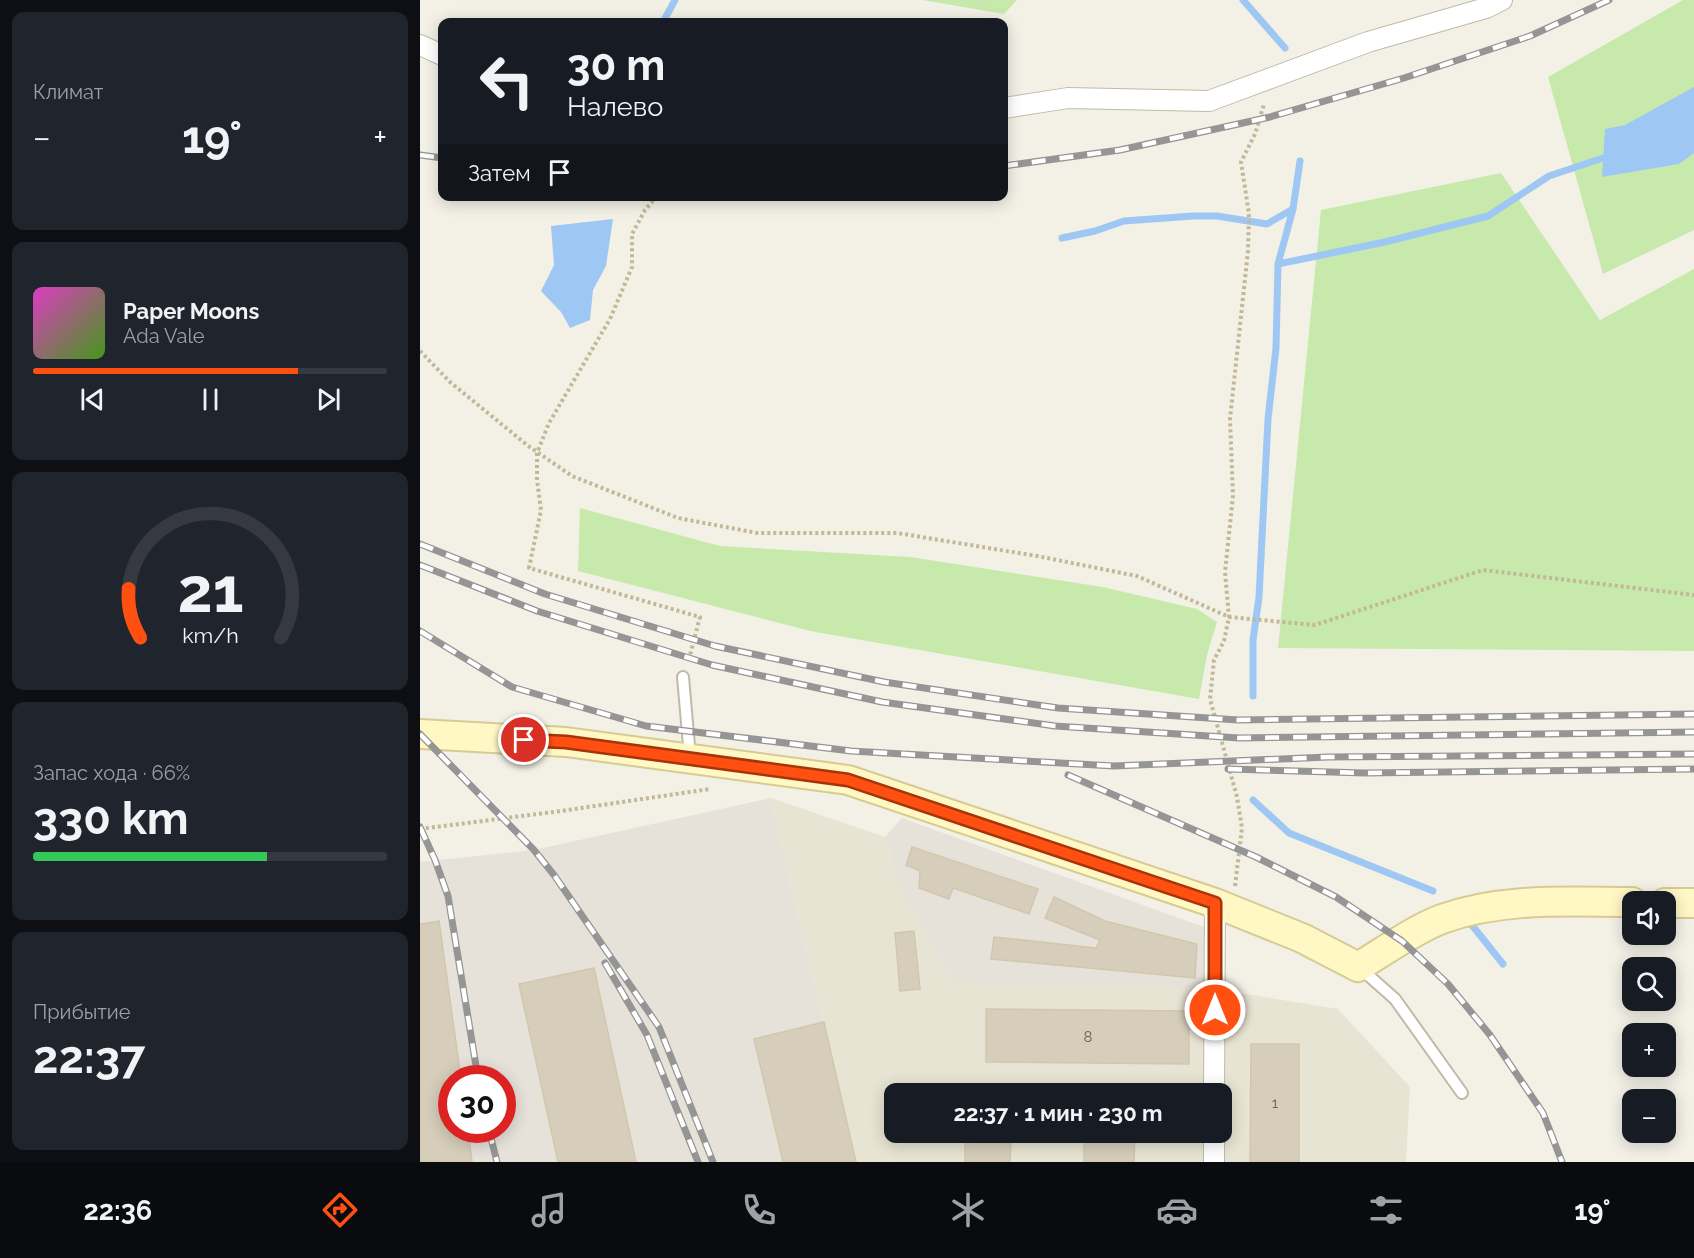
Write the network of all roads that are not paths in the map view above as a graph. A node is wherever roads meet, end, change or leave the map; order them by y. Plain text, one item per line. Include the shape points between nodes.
1 (1503, 0) edge
2 (420, 45) edge
3 (438, 53) edge
4 (1008, 107) edge
5 (684, 677) road end
6 (420, 734) edge
7 (690, 759) junction
8 (1622, 902) edge
9 (1676, 903) edge
10 (1694, 903) edge
11 (1224, 907) junction
12 (1358, 967) junction
13 (1215, 1083) edge
14 (1462, 1093) dead end
15 (1214, 1143) edge
16 (1214, 1162) edge

1 - 4 street via 1368,42 1209,101 1068,98
2 - 3 street
5 - 7 lane
6 - 7 street via 566,742
7 - 11 street via 848,780
8 - 12 street via 1530,901 1475,909 1439,920
9 - 10 street
11 - 12 street via 1302,938
11 - 13 street
12 - 14 lane via 1395,999
15 - 16 street

